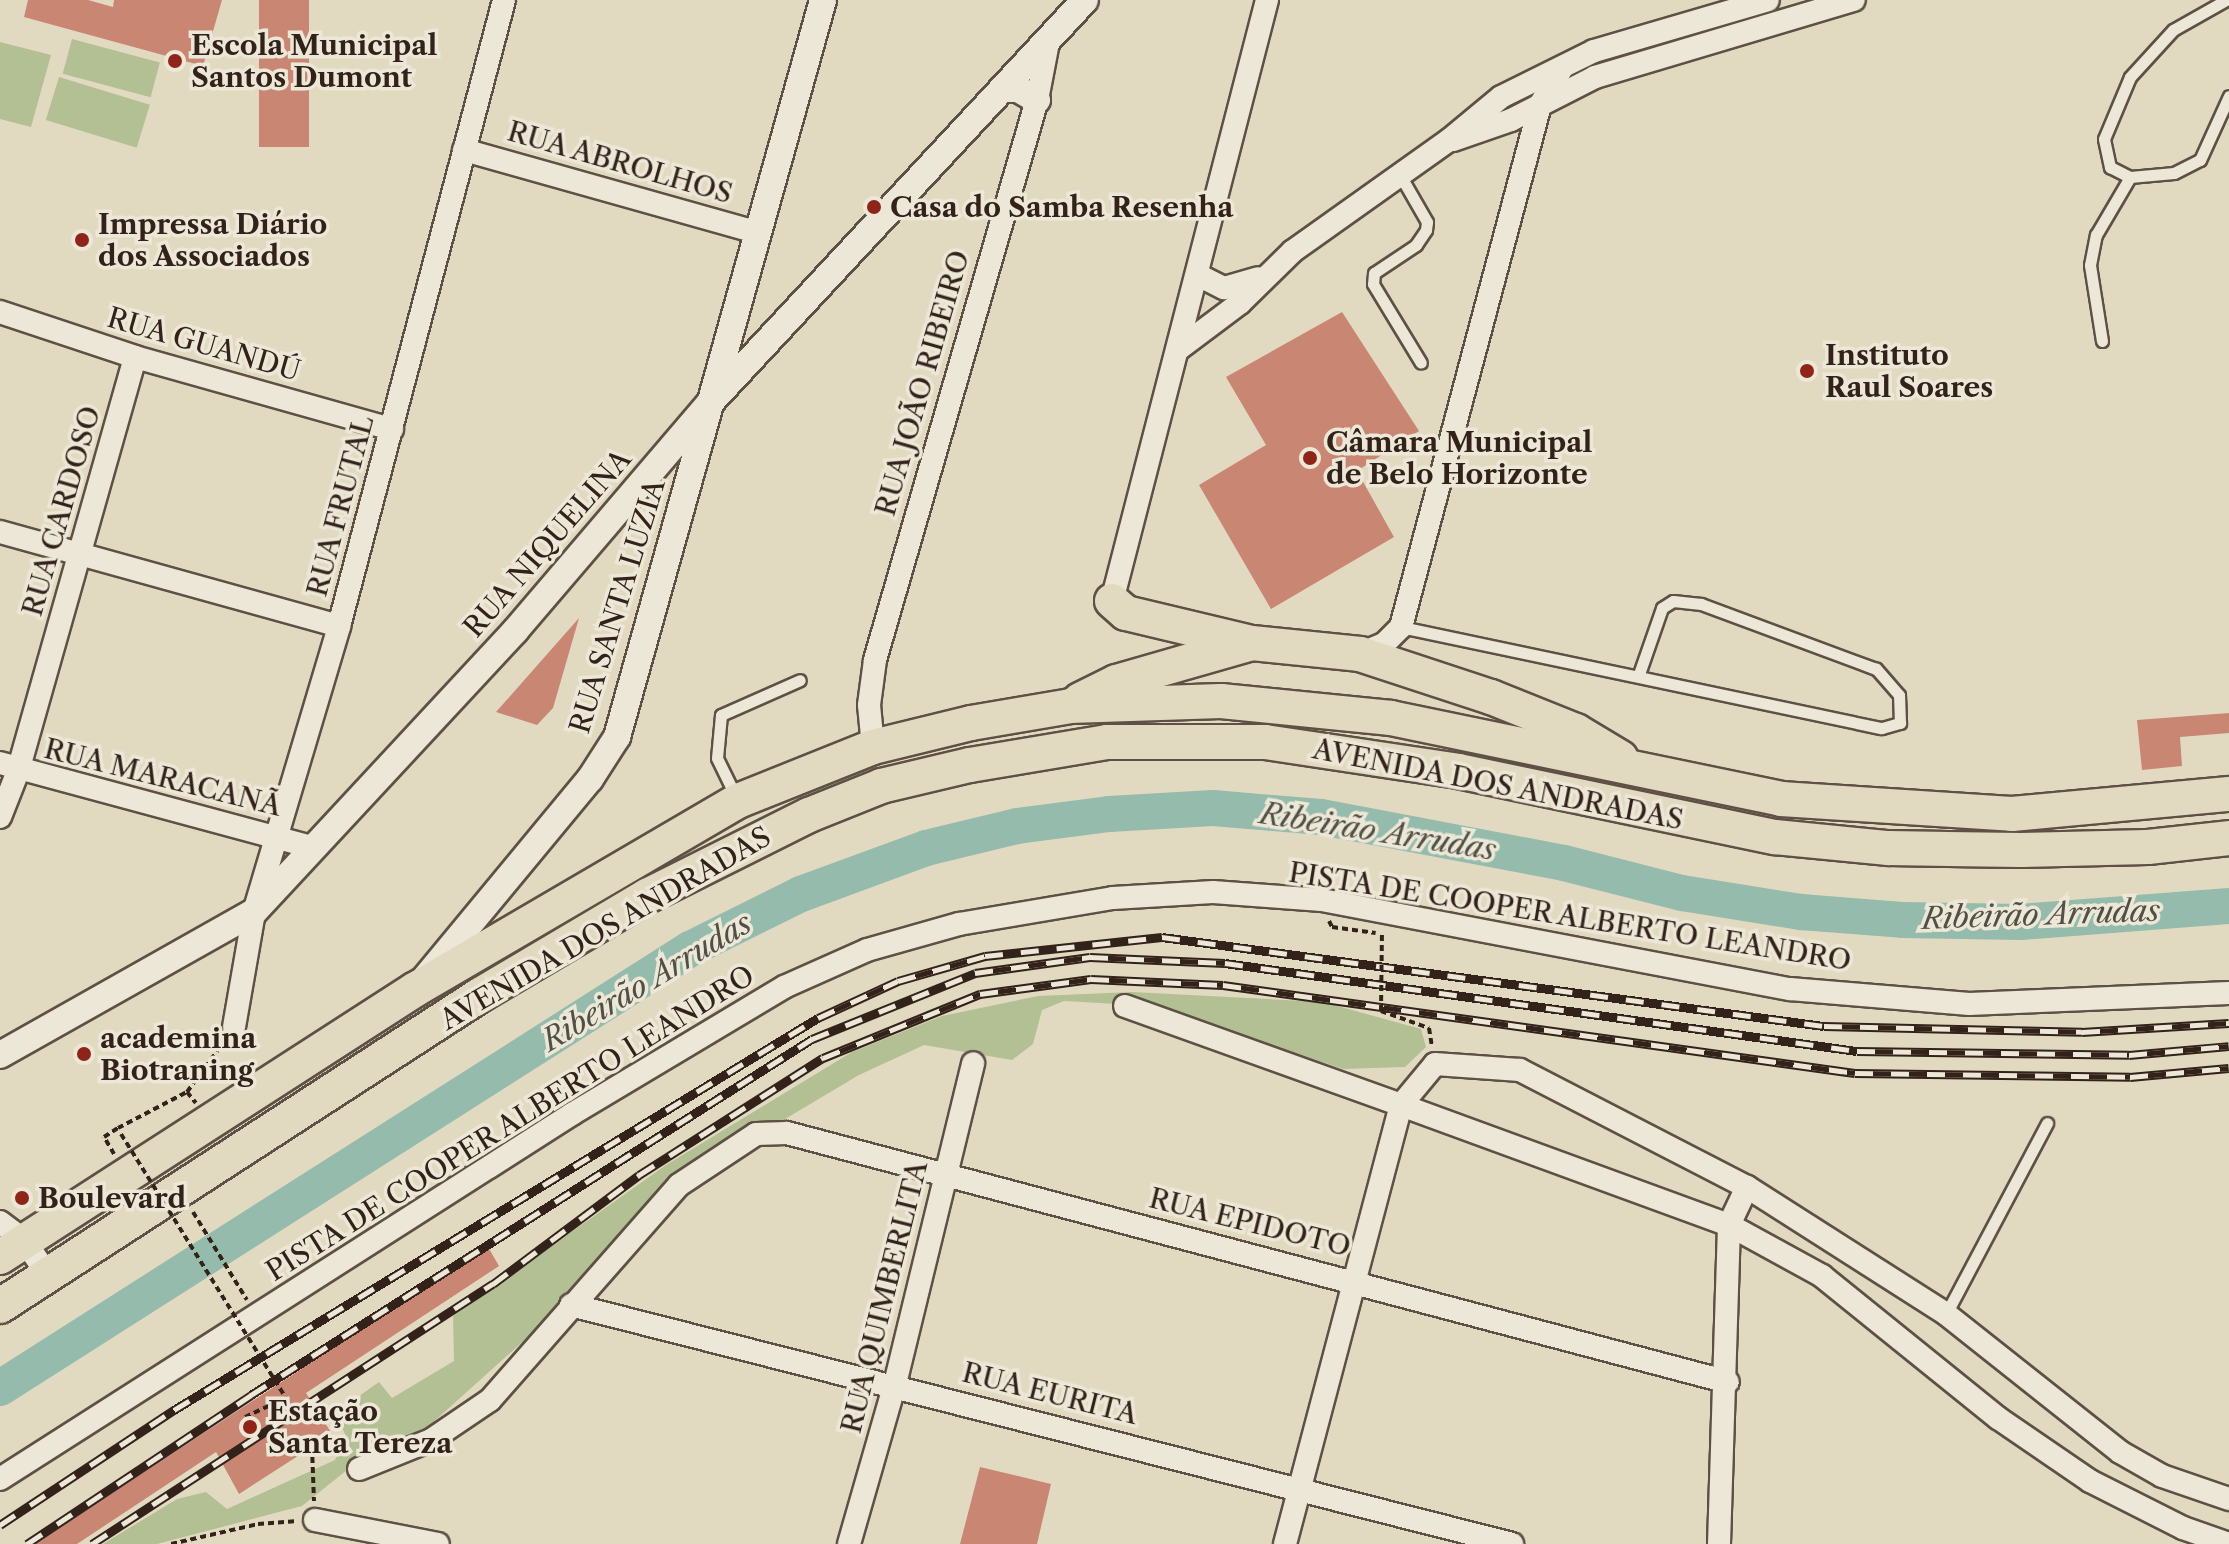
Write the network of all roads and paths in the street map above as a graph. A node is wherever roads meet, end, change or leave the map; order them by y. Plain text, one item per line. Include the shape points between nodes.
1 (504, 0) edge
2 (823, 0) edge
3 (1267, 0) edge
4 (1768, 0) edge
5 (2226, 0) edge
6 (1845, 1) edge
7 (1075, 5) edge
8 (1049, 37) junction
9 (1566, 64) junction
10 (1002, 89) junction
11 (2229, 96) edge
12 (1037, 100) junction
13 (1540, 105) junction
14 (1448, 141) junction
15 (464, 150) junction
16 (1400, 175) junction
17 (2130, 177) junction
18 (759, 233) junction
19 (1198, 275) junction
20 (1262, 276) junction
21 (739, 300) junction
22 (0, 312) edge
23 (787, 320) junction
24 (2102, 341) dead end
25 (1180, 348) junction
26 (135, 357) junction
27 (1421, 363) dead end
28 (710, 403) junction
29 (392, 429) junction
30 (0, 532) edge
31 (81, 554) junction
32 (1112, 601) joint
33 (339, 626) junction
34 (1401, 627) junction
35 (1252, 643) junction
36 (1360, 654) junction
37 (1639, 674) junction
38 (800, 680) dead end
39 (1070, 706) junction
40 (873, 747) junction
41 (9, 767) edge
42 (1645, 772) junction
43 (2229, 794) edge
44 (738, 801) junction
45 (0, 817) edge
46 (277, 837) junction
47 (2229, 838) edge
48 (312, 847) junction
49 (254, 912) junction
50 (1332, 927) dead end
51 (416, 989) junction
52 (2229, 993) edge
53 (1125, 1006) dead end
54 (234, 1027) joint
55 (0, 1055) edge
56 (973, 1063) dead end
57 (1435, 1064) junction
58 (187, 1092) junction
59 (1401, 1105) junction
60 (210, 1120) junction
61 (2047, 1123) dead end
62 (120, 1131) junction
63 (126, 1174) junction
64 (947, 1175) junction
65 (1747, 1187) junction
66 (179, 1190) junction
67 (1729, 1225) junction
68 (8, 1240) edge
69 (47, 1274) junction
70 (1356, 1280) junction
71 (571, 1305) junction
72 (0, 1306) edge
73 (1946, 1314) junction
74 (258, 1317) junction
75 (1728, 1382) junction
76 (895, 1384) junction
77 (245, 1417) dead end
78 (312, 1447) dead end
79 (359, 1469) dead end
80 (0, 1479) edge
81 (1299, 1488) junction
82 (2229, 1499) edge
83 (315, 1520) junction
84 (2180, 1536) edge
85 (404, 1539) edge
86 (171, 1544) edge
87 (438, 1544) edge
88 (849, 1544) edge
89 (1285, 1544) edge
90 (1512, 1544) edge
91 (1719, 1544) edge
92 (2229, 1544) edge

1 - 15 street, RUA FRUTAL
2 - 18 street, RUA SANTA LUZIA
3 - 19 street
4 - 9 street
5 - 17 lane via 2173,30 2130,77 2104,139 2110,167
6 - 13 street via 1595,77
7 - 8 street, RUA NIQUELINA
8 - 10 street, RUA NIQUELINA
8 - 12 street, RUA JOÃO RIBEIRO
9 - 13 street
9 - 14 street via 1501,97
10 - 12 street via 1018,89
10 - 23 street, RUA NIQUELINA
11 - 17 lane via 2200,160 2174,173
12 - 40 street, RUA JOÃO RIBEIRO via 875,660 869,705
13 - 14 street
13 - 34 street
14 - 16 street
15 - 18 street, RUA ABROLHOS
15 - 29 street, RUA FRUTAL
16 - 20 street
16 - 27 lane via 1427,222 1426,230 1416,245 1374,273 1373,284
17 - 24 lane via 2096,235 2090,265
18 - 21 street, RUA SANTA LUZIA
19 - 20 street via 1224,288
19 - 25 street
20 - 25 street via 1240,303
21 - 23 street via 739,315 749,329
21 - 28 street, RUA SANTA LUZIA
22 - 26 street, RUA GUANDÚ
23 - 28 street, RUA NIQUELINA
25 - 32 street
26 - 29 street, RUA GUANDÚ
26 - 31 street, RUA CARDOSO
28 - 48 street, RUA NIQUELINA via 515,631
28 - 51 street, RUA SANTA LUZIA via 617,737 590,779
29 - 33 street, RUA FRUTAL
30 - 31 street
31 - 33 street
31 - 41 street, RUA CARDOSO
32 - 35 main road via 1126,613
33 - 46 street, RUA FRUTAL
34 - 36 street via 1384,644
34 - 37 lane
35 - 36 main road
35 - 39 main road via 1116,682
36 - 42 main road via 1576,731
37 - 37 lane via 1662,608 1673,601 1701,604 1876,669 1899,695 1900,723 1882,728
38 - 44 lane via 721,715 717,758
39 - 40 main road, AVENIDA DOS ANDRADAS
39 - 42 main road, AVENIDA DOS ANDRADAS via 1221,701 1391,718
40 - 44 main road, AVENIDA DOS ANDRADAS
41 - 45 street, RUA CARDOSO
41 - 46 street, RUA MARACANÃ
42 - 43 main road, AVENIDA DOS ANDRADAS via 1781,799 2012,814
44 - 51 main road, AVENIDA DOS ANDRADAS
46 - 48 street, RUA MARACANÃ
46 - 49 street, RUA FRUTAL
47 - 66 main road, AVENIDA DOS ANDRADAS via 2081,849 1888,848 1775,837 1458,771 1265,742 1107,742 1041,751 881,786 741,845 480,995
48 - 49 street, RUA NIQUELINA
49 - 54 street, RUA FRUTAL
49 - 55 street, RUA NIQUELINA
50 - 57 path, bridge via 1382,934 1381,1011 1429,1028
51 - 60 main road, AVENIDA DOS ANDRADAS
52 - 74 street, PISTA DE COOPER ALBERTO LEANDRO via 1969,1004 1790,989 1322,900 1213,892 1113,898 959,924 867,950 784,987 572,1114
53 - 59 street
54 - 58 path
56 - 64 street, RUA QUIMBERLITA
57 - 59 street
57 - 65 street via 1520,1070
58 - 60 path
58 - 62 path
59 - 67 street
59 - 70 street
60 - 63 main road, AVENIDA DOS ANDRADAS
61 - 73 lane
62 - 63 path via 104,1137
62 - 77 path, bridge via 286,1398
63 - 68 main road, AVENIDA DOS ANDRADAS
64 - 70 street, RUA EPIDOTO
64 - 71 street, RUA EPIDOTO via 787,1133 756,1134 679,1185
64 - 76 street, RUA QUIMBERLITA
65 - 67 street
65 - 73 street
66 - 69 main road, AVENIDA DOS ANDRADAS
66 - 74 path
67 - 75 street
67 - 84 street via 1822,1276 1998,1418
68 - 69 street
69 - 72 main road, AVENIDA DOS ANDRADAS
70 - 75 street, RUA EPIDOTO
70 - 81 street
71 - 76 street, RUA EURITA
71 - 79 street via 490,1400 431,1440
73 - 82 street via 2120,1452 2162,1476
74 - 80 street, PISTA DE COOPER ALBERTO LEANDRO
75 - 91 street
76 - 81 street, RUA EURITA
76 - 88 street, RUA QUIMBERLITA
78 - 83 path
81 - 89 street
81 - 90 street, RUA EURITA
83 - 85 street
83 - 86 path via 258,1524
84 - 92 street
85 - 87 street

